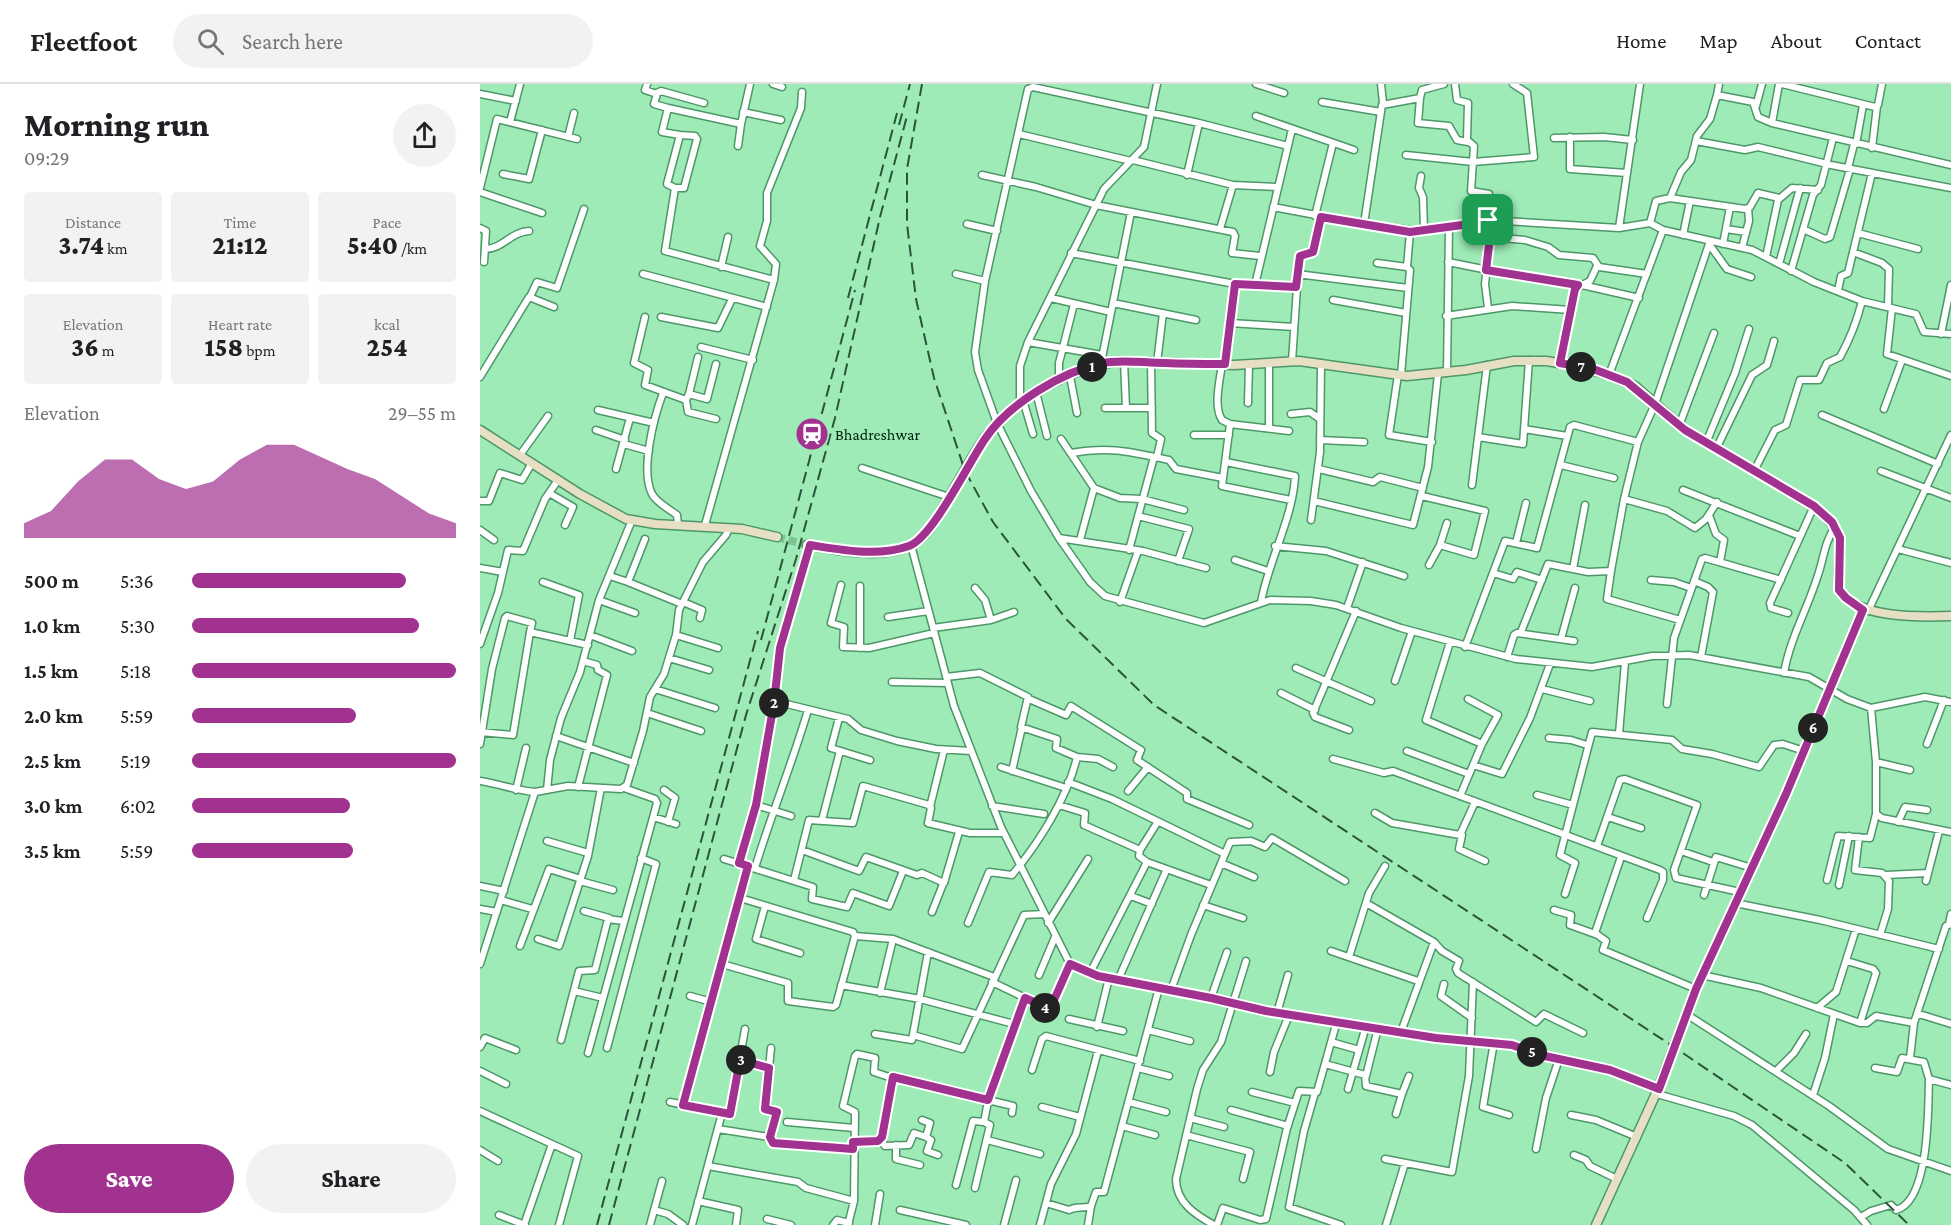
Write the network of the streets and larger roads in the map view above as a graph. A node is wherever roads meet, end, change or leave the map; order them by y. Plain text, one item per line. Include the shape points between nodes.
1 (520, 84) edge
2 (646, 84) edge
3 (750, 84) edge
4 (773, 84) edge
5 (1157, 84) edge
6 (1257, 84) edge
7 (1382, 84) edge
8 (1444, 84) edge
9 (1455, 84) edge
10 (1513, 84) edge
11 (1640, 84) edge
12 (1719, 84) edge
13 (1762, 84) edge
14 (1781, 84) edge
15 (1882, 84) edge
16 (1028, 86) edge
17 (782, 87) dead end
18 (802, 92) dead end
19 (657, 93) junction
20 (1284, 93) dead end
21 (480, 94) edge
22 (1717, 95) junction
23 (1420, 98) junction
24 (516, 101) junction
25 (1322, 102) dead end
26 (704, 103) dead end
27 (1383, 103) junction
28 (1863, 105) junction
29 (1877, 106) junction
30 (1755, 107) junction
31 (668, 108) junction
32 (743, 112) junction
33 (1381, 112) junction
34 (574, 113) dead end
35 (1152, 113) junction
36 (1256, 116) dead end
37 (781, 120) dead end
38 (510, 122) junction
39 (1199, 123) junction
40 (1772, 123) junction
41 (741, 124) junction
42 (1292, 129) junction
43 (542, 130) junction
44 (1019, 134) junction
45 (680, 135) junction
46 (568, 137) junction
47 (1569, 137) junction
48 (1554, 138) dead end
49 (1833, 138) junction
50 (577, 139) dead end
51 (1633, 140) junction
52 (1696, 141) junction
53 (1468, 142) junction
54 (1333, 143) junction
55 (1855, 144) junction
56 (738, 146) dead end
57 (1288, 146) junction
58 (1872, 148) junction
59 (1354, 150) dead end
60 (1407, 155) dead end
61 (1132, 161) junction
62 (1473, 162) junction
63 (1827, 164) junction
64 (1951, 165) edge
65 (1849, 168) junction
66 (1872, 172) junction
67 (1628, 173) junction
68 (503, 174) dead end
69 (981, 175) dead end
70 (1187, 175) junction
71 (1421, 176) dead end
72 (1008, 180) junction
73 (1233, 185) junction
74 (1278, 187) junction
75 (675, 188) junction
76 (1800, 188) junction
77 (1951, 188) edge
78 (480, 190) edge
79 (1818, 190) junction
80 (1670, 198) junction
81 (1779, 198) junction
82 (1690, 201) junction
83 (1096, 204) junction
84 (1273, 207) junction
85 (1730, 207) junction
86 (1748, 208) junction
87 (584, 209) dead end
88 (1131, 212) junction
89 (542, 213) dead end
90 (1318, 217) junction
91 (1490, 220) junction
92 (1650, 223) junction
93 (967, 224) dead end
94 (1364, 224) junction
95 (1449, 227) junction
96 (480, 228) edge
97 (1619, 228) junction
98 (1220, 229) junction
99 (1726, 229) junction
100 (1803, 229) junction
101 (1424, 230) junction
102 (1664, 230) junction
103 (529, 231) dead end
104 (997, 231) junction
105 (1410, 232) junction
106 (1746, 232) junction
107 (1857, 233) junction
108 (1683, 235) junction
109 (728, 237) dead end
110 (1490, 237) junction
111 (1710, 242) junction
112 (1723, 244) junction
113 (1742, 248) junction
114 (485, 249) junction
115 (1917, 249) dead end
116 (1853, 252) junction
117 (1071, 253) junction
118 (1260, 256) junction
119 (1766, 257) junction
120 (484, 262) dead end
121 (1448, 262) junction
122 (1120, 263) junction
123 (1377, 263) dead end
124 (1779, 264) junction
125 (1597, 266) junction
126 (721, 267) junction
127 (1407, 267) junction
128 (1486, 270) junction
129 (1791, 271) junction
130 (643, 274) dead end
131 (956, 274) dead end
132 (1297, 274) junction
133 (1647, 274) junction
134 (1751, 277) dead end
135 (774, 280) junction
136 (985, 281) junction
137 (1235, 284) junction
138 (1255, 285) junction
139 (1578, 285) junction
140 (1951, 285) edge
141 (1296, 287) junction
142 (1408, 288) junction
143 (1838, 291) junction
144 (530, 297) junction
145 (1051, 298) junction
146 (1639, 298) junction
147 (732, 299) junction
148 (1333, 300) dead end
149 (1862, 300) junction
150 (1113, 303) junction
151 (1074, 304) junction
152 (554, 307) dead end
153 (767, 308) junction
154 (1488, 308) junction
155 (1890, 308) junction
156 (1571, 310) junction
157 (1111, 312) junction
158 (1406, 313) junction
159 (1163, 314) junction
160 (1446, 316) junction
161 (645, 317) dead end
162 (661, 317) dead end
163 (1196, 320) dead end
164 (1230, 322) junction
165 (1294, 327) junction
166 (1749, 329) dead end
167 (1714, 333) dead end
168 (1941, 333) junction
169 (1951, 334) edge
170 (1774, 341) dead end
171 (1028, 342) junction
172 (701, 347) dead end
173 (1063, 348) junction
174 (698, 357) dead end
175 (1102, 359) junction
176 (753, 360) junction
177 (1529, 360) junction
178 (1902, 360) junction
179 (1124, 361) junction
180 (1292, 361) junction
181 (1154, 363) junction
182 (1269, 363) junction
183 (1321, 363) junction
184 (1560, 363) junction
185 (716, 364) dead end
186 (1223, 364) junction
187 (1249, 364) junction
188 (1487, 364) junction
189 (1443, 373) junction
190 (1399, 375) junction
191 (1609, 375) junction
192 (1070, 376) junction
193 (1951, 376) edge
194 (480, 377) edge
195 (1059, 381) junction
196 (1036, 392) junction
197 (663, 393) junction
198 (687, 397) junction
199 (1022, 401) junction
200 (1248, 403) dead end
201 (1655, 404) junction
202 (1105, 408) dead end
203 (1126, 408) junction
204 (1152, 408) junction
205 (1884, 409) dead end
206 (598, 410) dead end
207 (1077, 413) dead end
208 (1291, 414) dead end
209 (1822, 415) dead end
210 (548, 416) dead end
211 (630, 418) junction
212 (716, 419) dead end
213 (1320, 419) junction
214 (654, 423) junction
215 (997, 423) junction
216 (1230, 424) junction
217 (1679, 426) junction
218 (1269, 428) junction
219 (1524, 429) junction
220 (480, 430) edge
221 (596, 430) dead end
222 (1289, 431) dead end
223 (1033, 434) dead end
224 (1194, 435) dead end
225 (1229, 435) junction
226 (1951, 435) edge
227 (1047, 436) dead end
228 (1567, 436) junction
229 (1478, 437) junction
230 (1061, 439) dead end
231 (1320, 440) junction
232 (1638, 441) junction
233 (625, 442) junction
234 (1364, 442) dead end
235 (1432, 442) junction
236 (1706, 443) junction
237 (1716, 449) junction
238 (649, 451) junction
239 (1071, 453) junction
240 (520, 455) junction
241 (1155, 457) junction
242 (1226, 462) junction
243 (532, 463) junction
244 (1938, 464) junction
245 (1561, 465) junction
246 (861, 468) dead end
247 (616, 469) dead end
248 (1319, 469) junction
249 (1754, 471) junction
250 (1881, 471) dead end
251 (1223, 478) junction
252 (1614, 478) dead end
253 (558, 480) junction
254 (1472, 485) dead end
255 (1094, 488) junction
256 (1424, 488) junction
257 (1927, 489) junction
258 (1683, 490) dead end
259 (549, 493) junction
260 (1422, 496) junction
261 (949, 497) junction
262 (1951, 498) edge
263 (1142, 499) junction
264 (1291, 500) junction
265 (1624, 500) junction
266 (480, 501) edge
267 (1314, 501) junction
268 (1717, 502) junction
269 (1526, 503) dead end
270 (1585, 505) dead end
271 (1814, 506) junction
272 (1184, 510) dead end
273 (1709, 515) junction
274 (1138, 516) junction
275 (632, 520) junction
276 (1311, 520) dead end
277 (1447, 523) dead end
278 (565, 525) dead end
279 (678, 525) junction
280 (705, 525) junction
281 (1835, 527) junction
282 (729, 528) junction
283 (480, 530) edge
284 (1800, 536) junction
285 (777, 537) tunnel mouth
286 (1059, 538) junction
287 (645, 539) dead end
288 (494, 540) dead end
289 (1080, 540) junction
290 (1516, 543) junction
291 (808, 545) joint
292 (911, 545) junction
293 (1440, 545) junction
294 (1275, 546) junction
295 (1898, 549) junction
296 (1129, 550) junction
297 (1138, 551) junction
298 (1235, 560) dead end
299 (1178, 561) junction
300 (1363, 562) junction
301 (1720, 562) junction
302 (1951, 563) edge
303 (1429, 565) dead end
304 (480, 568) edge
305 (1206, 568) dead end
306 (1573, 569) junction
307 (1268, 571) junction
308 (1611, 571) junction
309 (503, 572) junction
310 (1493, 573) junction
311 (610, 576) junction
312 (1404, 576) dead end
313 (1542, 580) junction
314 (1651, 580) dead end
315 (1781, 580) junction
316 (543, 582) dead end
317 (628, 582) junction
318 (1693, 584) junction
319 (841, 585) dead end
320 (860, 586) dead end
321 (975, 588) dead end
322 (1575, 588) dead end
323 (599, 600) junction
324 (1120, 602) junction
325 (1261, 602) junction
326 (682, 603) junction
327 (1347, 608) junction
328 (928, 611) junction
329 (1356, 611) junction
330 (1865, 611) junction
331 (1014, 612) dead end
332 (635, 613) dead end
333 (1788, 613) dead end
334 (1951, 616) edge
335 (888, 617) dead end
336 (700, 618) dead end
337 (991, 620) junction
338 (1680, 620) junction
339 (934, 630) junction
340 (1412, 631) junction
341 (531, 632) junction
342 (1521, 632) junction
343 (676, 634) junction
344 (590, 635) junction
345 (1561, 639) junction
346 (570, 641) junction
347 (1574, 641) dead end
348 (1450, 642) junction
349 (480, 644) edge
350 (588, 645) junction
351 (1465, 647) junction
352 (718, 648) dead end
353 (860, 648) junction
354 (632, 651) dead end
355 (1672, 655) junction
356 (1507, 657) junction
357 (1701, 657) junction
358 (669, 658) junction
359 (583, 660) junction
360 (1625, 662) junction
361 (1550, 664) junction
362 (1296, 668) dead end
363 (709, 670) dead end
364 (1784, 673) junction
365 (947, 680) junction
366 (1395, 681) dead end
367 (892, 682) dead end
368 (1326, 682) junction
369 (1829, 687) junction
370 (655, 689) junction
371 (1542, 689) junction
372 (1281, 693) dead end
373 (766, 699) dead end
374 (1029, 699) junction
375 (1468, 699) dead end
376 (1371, 701) dead end
377 (1590, 701) dead end
378 (1947, 701) edge
379 (774, 703) junction
380 (1667, 704) dead end
381 (715, 708) dead end
382 (1871, 708) junction
383 (808, 710) junction
384 (1315, 710) junction
385 (647, 713) junction
386 (839, 718) junction
387 (1022, 727) junction
388 (1348, 730) dead end
389 (701, 731) dead end
390 (481, 732) edge
391 (1619, 734) junction
392 (556, 736) junction
393 (1549, 738) dead end
394 (480, 744) edge
395 (1482, 744) junction
396 (1927, 744) dead end
397 (1587, 746) junction
398 (587, 747) junction
399 (526, 748) dead end
400 (944, 750) junction
401 (840, 751) junction
402 (971, 751) junction
403 (1407, 751) dead end
404 (1804, 751) junction
405 (1077, 757) junction
406 (1333, 759) dead end
407 (870, 760) dead end
408 (1876, 762) junction
409 (634, 763) junction
410 (1473, 765) junction
411 (1001, 767) dead end
412 (1113, 767) dead end
413 (1148, 767) junction
414 (1910, 770) dead end
415 (1012, 771) junction
416 (1469, 774) junction
417 (480, 781) edge
418 (1067, 785) junction
419 (579, 787) junction
420 (601, 788) junction
421 (624, 788) junction
422 (516, 790) junction
423 (548, 790) junction
424 (664, 790) dead end
425 (1128, 790) dead end
426 (535, 792) junction
427 (1537, 795) dead end
428 (1460, 796) junction
429 (1475, 802) junction
430 (756, 805) junction
431 (1059, 805) junction
432 (1573, 805) junction
433 (992, 806) junction
434 (930, 807) junction
435 (772, 810) junction
436 (1927, 810) dead end
437 (1375, 813) dead end
438 (1044, 814) dead end
439 (1876, 814) junction
440 (791, 816) dead end
441 (653, 817) junction
442 (1608, 817) junction
443 (822, 820) junction
444 (668, 822) junction
445 (1898, 822) junction
446 (1157, 823) junction
447 (676, 825) dead end
448 (1249, 825) dead end
449 (1641, 828) dead end
450 (1940, 831) junction
451 (959, 832) junction
452 (1951, 832) edge
453 (1003, 833) junction
454 (1462, 835) junction
455 (1566, 835) junction
456 (1849, 836) junction
457 (1859, 837) junction
458 (547, 841) dead end
459 (1597, 846) junction
460 (801, 850) junction
461 (1140, 850) junction
462 (1681, 850) junction
463 (588, 853) junction
464 (1225, 854) junction
465 (1621, 857) junction
466 (641, 858) junction
467 (724, 859) dead end
468 (1088, 859) dead end
469 (1485, 861) dead end
470 (1147, 862) junction
471 (1713, 862) junction
472 (739, 863) junction
473 (1221, 863) junction
474 (1020, 866) junction
475 (1385, 866) dead end
476 (752, 867) junction
477 (1752, 868) junction
478 (903, 871) junction
479 (1166, 871) junction
480 (1928, 873) junction
481 (1886, 875) junction
482 (1254, 877) dead end
483 (580, 880) junction
484 (794, 880) junction
485 (1827, 880) dead end
486 (1345, 881) dead end
487 (1926, 881) dead end
488 (943, 884) junction
489 (1211, 885) junction
490 (1707, 885) junction
491 (1839, 885) dead end
492 (480, 886) edge
493 (613, 890) dead end
494 (504, 891) junction
495 (1740, 892) junction
496 (1565, 894) dead end
497 (1704, 895) dead end
498 (1131, 896) junction
499 (740, 898) junction
500 (501, 900) junction
501 (1366, 903) junction
502 (1735, 903) junction
503 (1152, 904) junction
504 (1203, 905) junction
505 (765, 906) junction
506 (480, 909) edge
507 (532, 909) junction
508 (1554, 910) dead end
509 (584, 911) dead end
510 (497, 912) junction
511 (932, 912) dead end
512 (1044, 914) junction
513 (1951, 914) edge
514 (609, 918) junction
515 (1243, 918) dead end
516 (1647, 918) dead end
517 (623, 921) junction
518 (968, 923) dead end
519 (1048, 923) junction
520 (1950, 924) edge
521 (1856, 929) junction
522 (1595, 934) junction
523 (1880, 935) junction
524 (855, 936) junction
525 (1055, 937) junction
526 (538, 939) dead end
527 (893, 939) junction
528 (1434, 942) junction
529 (520, 946) dead end
530 (1939, 949) junction
531 (1331, 951) dead end
532 (928, 952) junction
533 (1227, 952) dead end
534 (800, 953) dead end
535 (1349, 957) junction
536 (1246, 961) dead end
537 (1847, 961) junction
538 (480, 963) edge
539 (722, 964) junction
540 (1070, 964) junction
541 (1090, 973) junction
542 (1039, 975) dead end
543 (1288, 975) dead end
544 (1702, 975) junction
545 (1109, 978) junction
546 (993, 980) junction
547 (1118, 980) junction
548 (1418, 981) junction
549 (1473, 982) junction
550 (1444, 984) dead end
551 (841, 985) junction
552 (1159, 988) junction
553 (1696, 989) junction
554 (1171, 990) junction
555 (574, 991) junction
556 (880, 993) junction
557 (690, 996) dead end
558 (603, 998) junction
559 (1025, 998) junction
560 (1211, 998) junction
561 (920, 999) junction
562 (712, 1002) junction
563 (1231, 1003) junction
564 (1817, 1008) junction
565 (1277, 1013) junction
566 (977, 1014) junction
567 (1686, 1014) junction
568 (1833, 1014) junction
569 (1919, 1014) junction
570 (1289, 1015) junction
571 (1472, 1018) junction
572 (1069, 1019) dead end
573 (1337, 1021) junction
574 (1860, 1023) junction
575 (1914, 1023) junction
576 (1014, 1024) junction
577 (1951, 1024) edge
578 (1366, 1026) junction
579 (1097, 1027) junction
580 (1378, 1028) junction
581 (745, 1029) dead end
582 (1148, 1030) junction
583 (1123, 1031) dead end
584 (1401, 1032) junction
585 (1583, 1033) dead end
586 (875, 1034) dead end
587 (1806, 1034) dead end
588 (913, 1035) junction
589 (561, 1040) dead end
590 (1190, 1041) dead end
591 (1331, 1042) junction
592 (1472, 1042) junction
593 (1494, 1042) junction
594 (480, 1047) edge
595 (607, 1048) dead end
596 (771, 1048) dead end
597 (516, 1050) dead end
598 (1359, 1050) junction
599 (1098, 1051) junction
600 (588, 1053) dead end
601 (1910, 1058) junction
602 (1559, 1059) junction
603 (740, 1060) junction
604 (1324, 1064) junction
605 (1139, 1065) junction
606 (769, 1068) junction
607 (1875, 1068) dead end
608 (1032, 1070) dead end
609 (480, 1071) edge
610 (1352, 1071) junction
611 (1776, 1071) junction
612 (1270, 1072) dead end
613 (1169, 1076) dead end
614 (1366, 1076) junction
615 (1409, 1076) dead end
616 (892, 1078) junction
617 (1929, 1078) junction
618 (506, 1084) dead end
619 (1951, 1085) edge
620 (1348, 1089) dead end
621 (1658, 1091) junction
622 (1252, 1092) dead end
623 (1315, 1093) junction
624 (1402, 1094) junction
625 (1813, 1095) junction
626 (988, 1100) junction
627 (670, 1102) dead end
628 (1129, 1102) junction
629 (1295, 1103) junction
630 (683, 1105) junction
631 (1042, 1107) dead end
632 (1231, 1110) dead end
633 (480, 1111) edge
634 (1166, 1112) dead end
635 (722, 1113) junction
636 (1012, 1113) dead end
637 (1396, 1114) dead end
638 (1509, 1115) dead end
639 (1571, 1115) dead end
640 (1080, 1117) junction
641 (1190, 1118) junction
642 (921, 1120) dead end
643 (787, 1122) dead end
644 (984, 1122) junction
645 (1122, 1126) junction
646 (1288, 1126) junction
647 (1224, 1127) dead end
648 (854, 1128) junction
649 (718, 1129) junction
650 (1155, 1135) dead end
651 (1186, 1135) junction
652 (770, 1137) junction
653 (926, 1137) junction
654 (1636, 1137) junction
655 (880, 1140) junction
656 (987, 1140) junction
657 (552, 1144) junction
658 (853, 1145) junction
659 (896, 1145) junction
660 (1536, 1149) dead end
661 (480, 1150) edge
662 (1040, 1154) dead end
663 (938, 1155) dead end
664 (1574, 1155) dead end
665 (1385, 1159) dead end
666 (498, 1161) dead end
667 (1405, 1163) junction
668 (1923, 1163) junction
669 (920, 1165) dead end
670 (708, 1166) junction
671 (1951, 1171) edge
672 (1016, 1179) dead end
673 (1243, 1179) dead end
674 (1617, 1179) junction
675 (662, 1181) dead end
676 (956, 1185) dead end
677 (975, 1188) dead end
678 (880, 1194) dead end
679 (698, 1201) junction
680 (854, 1201) junction
681 (1046, 1203) junction
682 (1091, 1206) junction
683 (654, 1210) junction
684 (900, 1210) dead end
685 (500, 1215) dead end
686 (1861, 1217) junction
687 (767, 1219) dead end
688 (848, 1224) edge
689 (524, 1225) edge
690 (559, 1225) edge
691 (650, 1225) edge
692 (683, 1225) edge
693 (692, 1225) edge
694 (736, 1225) edge
695 (791, 1225) edge
696 (833, 1225) edge
697 (875, 1225) edge
698 (966, 1225) edge
699 (1004, 1225) edge
700 (1040, 1225) edge
701 (1088, 1225) edge
702 (1216, 1225) edge
703 (1341, 1225) edge
704 (1386, 1225) edge
705 (1596, 1225) edge
706 (1867, 1225) edge

1 - 24 street
2 - 19 street via 645,90
3 - 32 street
4 - 17 street
5 - 35 street
6 - 20 street
7 - 27 street
8 - 23 street via 1422,90
9 - 53 street via 1457,100 1468,102
10 - 62 street via 1527,93 1534,156
11 - 51 street
12 - 22 street
13 - 30 street
14 - 28 street
14 - 40 street
15 - 29 street
16 - 35 street
16 - 44 street
18 - 135 street via 801,108 766,197 767,221 760,246 776,264
19 - 26 street
19 - 31 street via 654,104
21 - 24 street
22 - 30 street via 1750,100
22 - 52 street via 1710,119
23 - 27 street
23 - 53 street via 1418,123 1449,126 1457,140
24 - 38 street
25 - 33 street
27 - 33 street
28 - 29 street
28 - 55 street
29 - 58 street
30 - 40 street via 1758,117
31 - 41 street
31 - 45 street via 662,132
32 - 37 street
32 - 41 street
33 - 94 street
34 - 46 street
35 - 39 street
35 - 61 street via 1146,143
36 - 42 street
38 - 43 street
38 - 78 street via 496,121
39 - 57 street
39 - 70 street
40 - 49 street
41 - 56 street
42 - 54 street
42 - 57 street
43 - 46 street
43 - 68 street via 529,179
44 - 61 street
44 - 72 street
45 - 75 street via 667,184
45 - 75 street via 697,139 684,188
46 - 50 street
47 - 48 street
47 - 51 street
47 - 67 street via 1570,169
49 - 55 street
49 - 63 street
51 - 67 street
52 - 63 street via 1745,150 1758,147
52 - 80 street
53 - 62 street via 1474,146
54 - 59 street
54 - 90 street
55 - 58 street
55 - 65 street
57 - 74 street
58 - 64 street
60 - 62 street
61 - 70 street
61 - 83 street via 1108,184
62 - 91 street via 1471,191 1489,194
63 - 65 street
63 - 79 street
65 - 66 street
65 - 100 street via 1830,237 1825,239
66 - 77 street
66 - 107 street
67 - 97 street
69 - 72 street
70 - 73 street
71 - 101 street
72 - 83 street
72 - 104 street
73 - 74 street
73 - 98 street
74 - 84 street
75 - 126 street via 665,251
76 - 79 street
76 - 81 street via 1789,189
76 - 124 street
78 - 89 street
79 - 100 street
80 - 82 street
80 - 92 street via 1656,201
81 - 86 street via 1758,193
81 - 119 street
82 - 85 street
82 - 108 street
83 - 88 street
83 - 117 street
84 - 90 street
84 - 118 street
85 - 86 street
85 - 99 street
86 - 106 street
87 - 144 street via 557,288 537,282
88 - 98 street
88 - 122 street
90 - 94 street
90 - 132 street via 1313,252 1300,256
91 - 95 street
91 - 97 street
91 - 110 street
92 - 97 street
92 - 102 street
93 - 104 street
94 - 105 street
95 - 101 street
95 - 121 street
96 - 114 street via 485,230
98 - 118 street via 1235,234 1232,253
99 - 106 street
99 - 112 street
100 - 129 street
101 - 105 street
102 - 108 street
102 - 133 street
103 - 114 street via 515,234 496,249
104 - 136 street
105 - 127 street
106 - 113 street
107 - 115 street
107 - 116 street
108 - 111 street
109 - 126 street
110 - 125 street via 1525,240 1559,255 1591,257
110 - 128 street
111 - 112 street
111 - 134 street via 1727,269
111 - 201 street
112 - 113 street
113 - 119 street
114 - 120 street
116 - 143 street
116 - 155 street via 1889,269
117 - 122 street
117 - 145 street
118 - 138 street
119 - 124 street
121 - 128 street
121 - 160 street
122 - 137 street
122 - 150 street
123 - 127 street
124 - 129 street
125 - 133 street
125 - 139 street via 1590,281
126 - 135 street
127 - 142 street
128 - 139 street
128 - 154 street
129 - 143 street
130 - 147 street
131 - 136 street
132 - 141 street
132 - 142 street
133 - 146 street
135 - 153 street
136 - 215 street via 975,352
137 - 138 street
137 - 164 street
138 - 141 street
139 - 146 street
139 - 156 street
140 - 168 street
141 - 165 street
142 - 158 street
143 - 149 street
144 - 152 street
144 - 194 street
145 - 151 street
145 - 171 street
146 - 191 street
147 - 153 street
147 - 162 street via 718,328
148 - 158 street
149 - 155 street
149 - 249 street via 1857,323 1840,357 1827,363 1820,380 1800,380 1786,425 1775,430
150 - 157 street
150 - 159 street
151 - 157 street
151 - 173 street
153 - 176 street
154 - 156 street
154 - 160 street
155 - 168 street via 1916,314 1924,332
155 - 178 street via 1885,352
156 - 184 street
157 - 175 street
158 - 190 street
159 - 163 street
159 - 181 street
160 - 189 street
161 - 197 street via 634,363 648,370 645,385
164 - 165 street
164 - 186 street
165 - 180 street
166 - 236 street
167 - 217 street
168 - 169 street
170 - 237 street via 1767,365 1752,375
171 - 173 street
171 - 199 street via 1020,366
172 - 176 street
173 - 175 street
173 - 195 street
174 - 198 street
175 - 179 street
175 - 192 street
176 - 280 street
177 - 184 street
177 - 188 street
177 - 219 street
178 - 193 street
178 - 205 street
179 - 181 street
179 - 203 street
180 - 182 street
180 - 183 street
181 - 186 street
181 - 204 street
182 - 187 street
182 - 218 street
183 - 190 street
183 - 213 street
184 - 191 street
185 - 198 street via 707,399
186 - 187 street
186 - 216 street via 1219,412 1222,420
187 - 200 street
188 - 189 street
188 - 229 street
189 - 190 street
189 - 235 street
190 - 235 street via 1389,435
191 - 201 street via 1635,386
192 - 195 street
192 - 207 street
195 - 196 street
196 - 199 street
196 - 227 street
197 - 198 street
197 - 214 street
198 - 212 street via 688,412
199 - 215 street
199 - 223 street
201 - 217 street
201 - 232 street
202 - 203 street
203 - 204 street
204 - 241 street via 1152,433 1161,439
206 - 211 street
208 - 213 street via 1311,412
209 - 244 street
210 - 240 street
211 - 214 street
211 - 233 street
213 - 231 street
214 - 238 street
215 - 261 street
215 - 286 street
216 - 218 street
216 - 225 street
217 - 236 street
218 - 222 street
219 - 228 street
219 - 229 street via 1522,444
220 - 240 street
221 - 233 street
224 - 225 street
225 - 242 street
226 - 244 street
228 - 232 street via 1575,425
228 - 245 street
229 - 254 street
230 - 239 street
231 - 234 street
231 - 248 street
232 - 265 street
233 - 238 street
233 - 247 street
235 - 256 street
236 - 237 street
237 - 249 street
238 - 279 street via 651,490 677,515
239 - 241 street via 1109,448
239 - 255 street
240 - 243 street
241 - 251 street via 1169,460 1176,469
241 - 263 street
242 - 251 street
242 - 264 street via 1293,474
243 - 253 street
243 - 266 street via 521,481 500,473 489,501
244 - 257 street
245 - 252 street
245 - 290 street via 1537,548
246 - 261 street
248 - 256 street via 1373,482 1380,477
248 - 267 street
249 - 271 street
250 - 257 street
251 - 264 street via 1223,486
253 - 259 street
253 - 275 street
255 - 263 street via 1120,498
255 - 289 street
256 - 260 street
257 - 262 street
257 - 295 street
258 - 268 street
259 - 278 street via 573,507
259 - 309 street via 523,551 508,550
260 - 267 street via 1412,526
260 - 293 street via 1485,511 1474,555
261 - 292 street via 929,528
263 - 272 street
263 - 274 street
264 - 294 street
265 - 273 street via 1667,511 1695,528
265 - 308 street
267 - 276 street
268 - 273 street
268 - 284 street
269 - 290 street
270 - 306 street
271 - 281 street
271 - 284 street
273 - 301 street via 1716,534 1724,540
274 - 296 street
274 - 299 street via 1189,529
275 - 279 street
275 - 311 street
277 - 293 street
279 - 280 street
280 - 282 street
281 - 330 street via 1841,547 1839,590
281 - 364 street via 1824,545 1819,572
282 - 285 street
282 - 326 street via 703,562
283 - 288 street
284 - 315 street
286 - 289 street
286 - 324 street via 1090,582 1105,596
287 - 317 street
289 - 296 street
290 - 310 street via 1505,542
291 - 292 street via 867,552
291 - 379 street via 780,648
292 - 328 street
293 - 303 street
294 - 300 street via 1317,550
294 - 307 street
295 - 302 street
295 - 330 street
296 - 297 street
297 - 299 street
297 - 324 street
298 - 307 street
299 - 305 street
300 - 312 street
300 - 327 street
301 - 315 street
301 - 318 street via 1703,558
304 - 309 street
306 - 308 street
306 - 313 street via 1549,563
307 - 325 street
308 - 338 street via 1607,599
309 - 349 street
310 - 313 street via 1513,579 1517,572
310 - 351 street
311 - 317 street
311 - 323 street
313 - 342 street
314 - 318 street
315 - 333 street via 1770,606
316 - 346 street via 579,595
317 - 326 street
318 - 338 street
318 - 357 street via 1713,592
319 - 353 street via 831,623 844,627 842,647
320 - 353 street
321 - 337 street via 985,600
322 - 345 street
323 - 332 street
323 - 344 street
324 - 325 street via 1204,622
325 - 327 street via 1311,601
326 - 336 street via 702,610
326 - 343 street
327 - 329 street
328 - 335 street
328 - 339 street
329 - 340 street
329 - 368 street
330 - 334 street
330 - 369 street
331 - 337 street
337 - 339 street
338 - 355 street
339 - 353 street
339 - 365 street
340 - 348 street
340 - 366 street
341 - 346 street
341 - 390 street via 513,735
341 - 390 street via 531,622 505,618
342 - 345 street
342 - 356 street via 1514,635
343 - 352 street
343 - 358 street
344 - 350 street
344 - 354 street
345 - 347 street
346 - 350 street
348 - 351 street
348 - 395 street via 1426,720
350 - 359 street
351 - 356 street
355 - 357 street
355 - 360 street
355 - 380 street
356 - 361 street
357 - 364 street
358 - 363 street
358 - 370 street
359 - 392 street
359 - 398 street via 607,675
360 - 361 street via 1592,667
360 - 391 street
361 - 371 street
362 - 368 street
364 - 369 street via 1809,677
365 - 367 street
365 - 374 street via 980,673
365 - 402 street
368 - 376 street
368 - 384 street
369 - 382 street
369 - 404 street
370 - 381 street
370 - 385 street
371 - 377 street
371 - 410 street via 1502,774
372 - 384 street
373 - 379 street
374 - 387 street
374 - 413 street via 1065,715 1071,706 1141,750 1136,759
375 - 395 street via 1498,715
378 - 382 street via 1925,697
378 - 396 street
379 - 383 street
379 - 430 street
382 - 408 street
383 - 386 street
383 - 435 street
384 - 388 street via 1315,717
385 - 389 street
385 - 409 street
386 - 400 street via 852,721 861,730
386 - 401 street via 831,747
387 - 405 street via 1057,739 1056,748
387 - 415 street
390 - 394 street
391 - 397 street via 1592,732
391 - 404 street via 1672,740 1682,749 1759,767 1774,745
392 - 398 street
392 - 423 street
393 - 397 street
395 - 410 street
397 - 432 street
398 - 409 street
398 - 419 street
399 - 422 street
400 - 402 street
400 - 434 street
401 - 407 street
401 - 443 street
402 - 433 street
403 - 416 street
404 - 477 street
405 - 412 street via 1098,759
405 - 418 street
406 - 428 street via 1384,773 1393,771
408 - 414 street
408 - 439 street
409 - 421 street
410 - 416 street
411 - 415 street
413 - 425 street
413 - 448 street via 1187,793 1187,799
415 - 418 street
416 - 428 street
417 - 422 street
418 - 431 street
418 - 446 street via 1112,799
419 - 420 street
419 - 423 street
420 - 421 street
420 - 463 street
421 - 441 street via 656,799
422 - 426 street
423 - 426 street
424 - 444 street via 675,798
426 - 494 street
427 - 432 street
428 - 429 street
429 - 454 street
429 - 455 street
430 - 435 street
430 - 472 street
431 - 461 street via 1085,813 1084,825
431 - 474 street
432 - 455 street
433 - 438 street
433 - 453 street
434 - 443 street via 863,786 853,823
434 - 451 street via 928,823
435 - 440 street
435 - 476 street
436 - 445 street via 1905,807
437 - 454 street via 1392,823
439 - 445 street
439 - 457 street via 1870,838
441 - 444 street
441 - 466 street
442 - 449 street
442 - 459 street
442 - 462 street via 1623,779 1695,803 1697,810
443 - 460 street via 809,820
444 - 447 street
445 - 450 street
446 - 461 street
446 - 464 street
450 - 452 street
450 - 480 street
451 - 453 street
451 - 488 street
453 - 474 street
454 - 469 street via 1459,849
455 - 459 street
455 - 496 street via 1560,856 1575,863
456 - 457 street
456 - 485 street via 1838,836
456 - 491 street
457 - 481 street via 1855,870
458 - 463 street
459 - 465 street
460 - 478 street via 859,871 865,857
460 - 484 street
461 - 470 street via 1139,856
462 - 471 street
462 - 490 street via 1674,870 1676,878
463 - 483 street
464 - 473 street
464 - 486 street via 1232,842 1251,841 1265,847 1272,838
465 - 516 street via 1663,872
465 - 522 street
466 - 517 street
466 - 595 street via 656,864
467 - 472 street
468 - 519 street
470 - 479 street
470 - 498 street
471 - 477 street via 1721,857
471 - 490 street
472 - 476 street
473 - 482 street
473 - 489 street
474 - 512 street
474 - 518 street via 1011,876 989,872
475 - 501 street
476 - 484 street
476 - 499 street
477 - 495 street
478 - 484 street via 889,906 854,893 848,907 812,900 813,888
478 - 488 street via 922,873
479 - 489 street
479 - 503 street
480 - 481 street
480 - 487 street
481 - 523 street via 1888,909
483 - 493 street
483 - 507 street via 550,868
483 - 526 street via 559,946
488 - 511 street
489 - 504 street
490 - 495 street
490 - 497 street
492 - 494 street
494 - 500 street
495 - 502 street
498 - 503 street
498 - 541 street
499 - 505 street
499 - 539 street
500 - 507 street
500 - 510 street
501 - 528 street
501 - 535 street
502 - 521 street
502 - 544 street
503 - 547 street
504 - 515 street
504 - 554 street
505 - 524 street via 853,932
505 - 534 street via 756,939
506 - 510 street
507 - 529 street
508 - 522 street via 1571,915 1570,925
509 - 514 street
510 - 538 street
512 - 519 street
512 - 546 street via 1024,915
513 - 520 street
514 - 517 street
514 - 555 street via 595,970 580,970
517 - 558 street
519 - 525 street
520 - 530 street
521 - 523 street
521 - 537 street
522 - 553 street via 1606,941 1604,951
523 - 530 street
524 - 527 street
524 - 551 street
525 - 540 street
525 - 542 street
527 - 532 street
527 - 556 street
528 - 548 street
528 - 549 street via 1459,960 1456,971
530 - 569 street
531 - 535 street
532 - 546 street
532 - 561 street
533 - 560 street
535 - 548 street
536 - 563 street
537 - 564 street via 1836,992
537 - 574 street via 1876,973
539 - 551 street via 788,983 787,1001 807,1005 834,1006
539 - 562 street
540 - 541 street
540 - 559 street via 1050,1009
541 - 545 street
543 - 565 street
544 - 553 street
544 - 564 street via 1761,988
545 - 547 street
545 - 579 street
546 - 559 street
546 - 566 street
547 - 552 street
548 - 584 street
549 - 571 street
549 - 585 street via 1536,1022 1544,1014
550 - 571 street via 1441,996
551 - 556 street
552 - 554 street
552 - 582 street
553 - 567 street
554 - 560 street
555 - 558 street
555 - 589 street
556 - 561 street
557 - 562 street
558 - 600 street
559 - 576 street
560 - 563 street
561 - 566 street
561 - 588 street
562 - 630 street
563 - 565 street
563 - 641 street via 1221,1042 1203,1070
564 - 568 street
565 - 570 street
566 - 576 street
566 - 588 street via 961,1050
567 - 611 street
567 - 621 street
568 - 574 street
568 - 625 street
569 - 575 street
569 - 577 street
570 - 573 street
570 - 612 street
571 - 592 street
572 - 579 street
573 - 578 street
573 - 591 street
574 - 575 street via 1876,1016
575 - 601 street
576 - 626 street
578 - 580 street
578 - 598 street
579 - 583 street
580 - 584 street
580 - 614 street
581 - 603 street
582 - 590 street
582 - 605 street
584 - 592 street
586 - 588 street via 910,1041
587 - 611 street
591 - 598 street
591 - 604 street
592 - 593 street
592 - 667 street via 1465,1112 1452,1172
593 - 602 street
593 - 638 street via 1483,1107
594 - 597 street via 485,1038
596 - 606 street
598 - 610 street
599 - 605 street
599 - 608 street via 1046,1036
599 - 640 street
601 - 607 street via 1902,1058 1897,1072
601 - 617 street via 1924,1062
602 - 621 street via 1610,1070
602 - 660 street
603 - 606 street
603 - 635 street via 731,1113
604 - 610 street
604 - 623 street
605 - 613 street
605 - 628 street
606 - 652 street via 765,1109 777,1112
609 - 618 street
610 - 614 street
610 - 620 street
611 - 625 street
614 - 624 street via 1366,1086
615 - 624 street
616 - 626 street
616 - 648 street via 874,1072 875,1058 856,1055 843,1106 855,1111
616 - 655 street
617 - 619 street
617 - 668 street
621 - 654 street
621 - 686 street via 1752,1125
622 - 629 street
623 - 629 street via 1299,1090
623 - 703 street via 1289,1207
624 - 637 street
625 - 668 street via 1888,1149
626 - 636 street via 1013,1106
626 - 644 street
627 - 630 street
628 - 634 street
628 - 645 street
629 - 646 street
630 - 635 street
631 - 640 street
632 - 646 street
633 - 657 street
635 - 649 street
639 - 654 street via 1596,1120
640 - 681 street
641 - 647 street
641 - 651 street
642 - 653 street via 930,1123
643 - 648 street
644 - 656 street via 990,1124
644 - 676 street via 973,1121
645 - 650 street
645 - 682 street via 1104,1192 1096,1192
646 - 702 street via 1266,1219 1223,1208
648 - 658 street
649 - 652 street
649 - 670 street
651 - 673 street via 1250,1152
651 - 702 street via 1176,1188 1189,1209
652 - 658 street via 775,1143
653 - 659 street via 914,1133 910,1144
653 - 663 street via 931,1140 927,1151
654 - 674 street
655 - 658 street
655 - 659 street via 883,1145
656 - 662 street
656 - 677 street
657 - 689 street
657 - 690 street via 578,1157
658 - 680 street
659 - 669 street via 896,1159
661 - 666 street
664 - 674 street
665 - 667 street
667 - 704 street
668 - 671 street
668 - 686 street via 1909,1202 1900,1209 1891,1205
670 - 679 street
670 - 680 street via 798,1182 806,1188
672 - 699 street
674 - 705 street
675 - 683 street
678 - 697 street
679 - 693 street
679 - 694 street via 738,1210
680 - 688 street
681 - 682 street via 1069,1210
681 - 700 street
682 - 701 street
683 - 691 street
683 - 692 street
684 - 698 street
685 - 689 street
686 - 706 street
687 - 695 street
688 - 696 street via 837,1220

